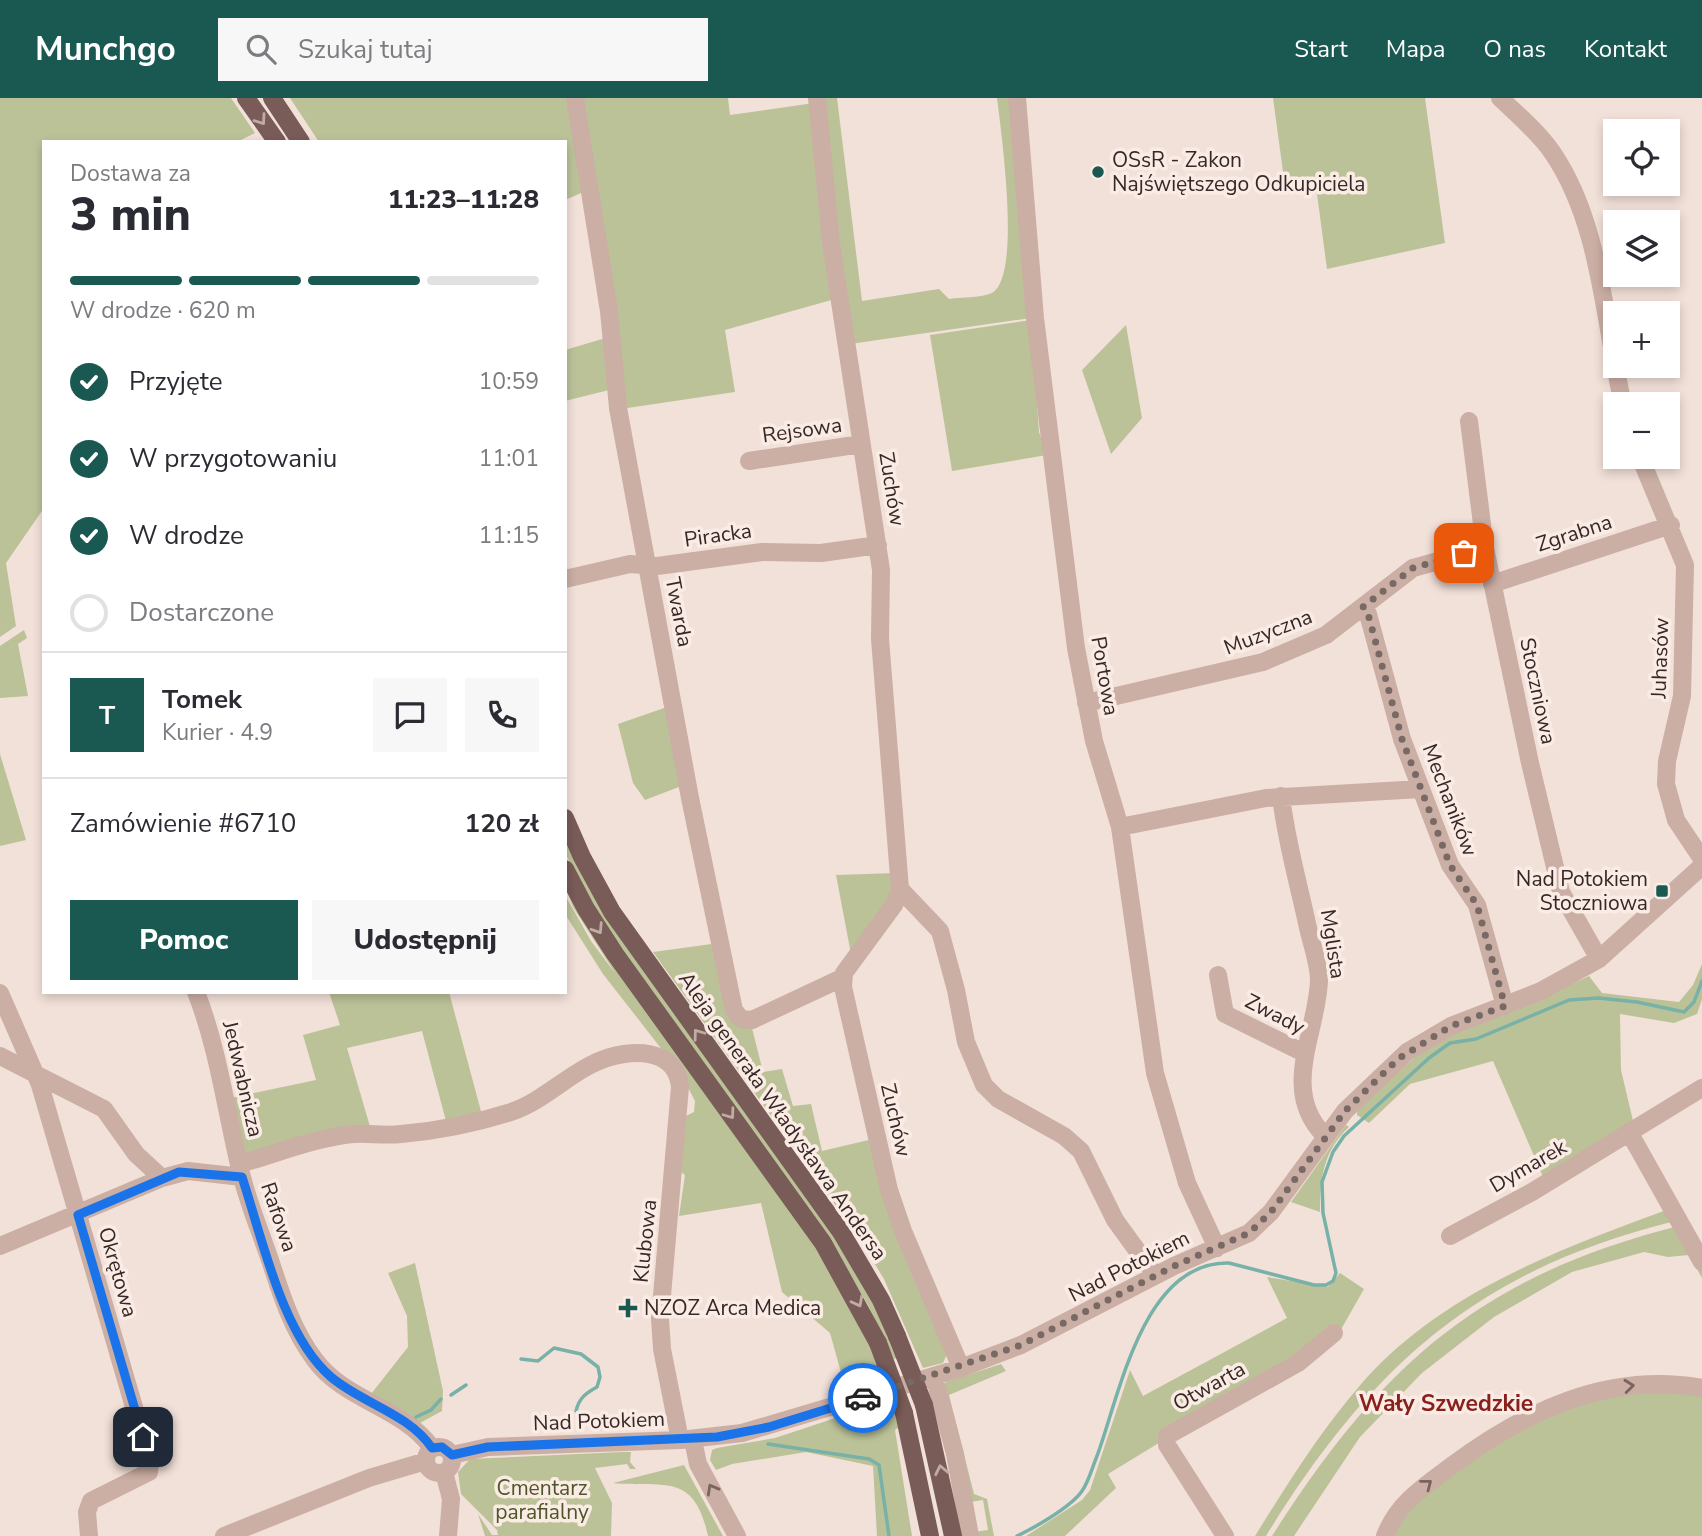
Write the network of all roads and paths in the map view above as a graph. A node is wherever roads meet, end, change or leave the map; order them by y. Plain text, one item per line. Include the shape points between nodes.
1 (246, 98) edge
2 (272, 98) edge
3 (575, 98) edge
4 (817, 98) edge
5 (1017, 98) edge
6 (1500, 98) edge
7 (275, 140) edge
8 (300, 140) edge
9 (1621, 392) edge
10 (1469, 421) dead end
11 (861, 444) junction
12 (749, 461) dead end
13 (1645, 469) edge
14 (1671, 525) junction
15 (878, 545) junction
16 (1485, 548) junction
17 (647, 565) junction
18 (567, 579) edge
19 (1492, 584) junction
20 (1363, 607) junction
21 (1086, 704) junction
22 (1421, 789) junction
23 (1281, 796) junction
24 (567, 823) edge
25 (1121, 827) junction
26 (1702, 859) edge
27 (1702, 866) edge
28 (567, 873) edge
29 (900, 889) junction
30 (1599, 959) junction
31 (1218, 975) dead end
32 (842, 978) junction
33 (0, 993) edge
34 (203, 994) edge
35 (1505, 1006) junction
36 (1304, 1053) junction
37 (0, 1056) edge
38 (33, 1071) junction
39 (1702, 1088) edge
40 (1629, 1132) junction
41 (1324, 1135) junction
42 (240, 1171) junction
43 (162, 1178) junction
44 (78, 1215) junction
45 (1450, 1236) dead end
46 (0, 1247) edge
47 (1217, 1248) junction
48 (1702, 1262) edge
49 (1155, 1275) junction
50 (1334, 1334) dead end
51 (961, 1368) junction
52 (934, 1376) junction
53 (1702, 1388) edge
54 (686, 1440) junction
55 (429, 1455) junction
56 (452, 1455) junction
57 (444, 1472) junction
58 (1220, 1535) edge
59 (89, 1536) edge
60 (224, 1536) edge
61 (447, 1536) edge
62 (737, 1536) edge
63 (930, 1536) edge
64 (953, 1536) edge
65 (970, 1536) edge
66 (1385, 1536) edge

1 -> 7 main road
2 - 8 main road
3 - 17 street, Twarda via 609,311 618,408
4 - 11 street, Zuchów via 831,243
5 - 21 street, Portowa via 1051,460
6 - 9 street via 1544,142 1573,190 1596,270
10 - 16 street, Stoczniowa
11 - 12 street, Rejsowa
11 - 15 street, Zuchów
13 - 14 street, Juhasów
14 - 19 street, Zgrabna
14 - 26 street, Juhasów via 1686,580 1681,709 1667,761 1666,784 1676,820
15 - 17 street, Piracka
15 - 29 street, Zuchów via 880,639
16 - 19 street, Stoczniowa
16 - 20 street, Muzyczna via 1413,568
17 - 18 street, Piracka via 630,564
17 - 32 street, Twarda via 734,1010 741,1019 752,1020
19 - 30 street, Stoczniowa via 1561,892
20 - 21 street, Muzyczna via 1317,640 1263,662
20 - 22 street, Mechaników
21 - 25 street, Portowa
22 - 23 street
22 - 35 street, Mechaników via 1450,865 1477,905
23 - 25 street
23 - 36 street, Mglista via 1318,972
64 -> 24 main road, Aleja generała Władysława Andersa, bridge via 924,1405 875,1289 841,1232 612,912
25 - 47 street, Portowa via 1155,1073 1187,1183
27 - 30 street, Nad Potokiem
28 -> 63 main road, Aleja generała Władysława Andersa, bridge via 615,954 824,1243 878,1343 904,1413
29 - 32 street via 894,905
29 - 49 street via 940,931 966,1042 984,1085 998,1100 1063,1136 1080,1151 1115,1220
30 - 35 street, Nad Potokiem
31 - 36 street, Zwady via 1225,1014
32 - 51 street, Zuchów via 889,1190
33 - 38 street, Okrętowa
34 - 42 street, Jedwabnicza
35 - 41 street, Nad Potokiem via 1451,1026 1407,1052
36 - 41 street, Mglista via 1302,1077 1308,1113
37 - 38 street
38 - 43 street via 104,1109 136,1154
38 - 44 street, Okrętowa
39 - 40 street, Dymarek
40 - 45 street, Dymarek
40 - 48 street
41 - 47 street, Nad Potokiem via 1258,1226
42 - 43 street, Rafowa via 188,1171
42 - 54 street, Klubowa via 340,1136 401,1134 497,1116 542,1099 574,1073 599,1061 624,1054 655,1054 671,1065 680,1087 660,1327
42 - 55 street, Rafowa via 288,1314 314,1360 342,1386 414,1428
43 - 44 street, Rafowa
44 - 46 street, Rafowa
44 - 59 street, Okrętowa via 150,1462 149,1472 91,1501
47 - 49 street, Nad Potokiem
49 - 51 street, Nad Potokiem via 1021,1345
50 - 58 street, Otwarta via 1298,1363 1167,1436 1167,1445
51 - 52 street, Nad Potokiem
52 - 54 street, Nad Potokiem via 769,1427
52 - 65 street
66 -> 53 street via 1397,1511 1420,1490 1471,1451 1537,1411 1610,1388 1671,1384
54 - 56 street, Nad Potokiem via 488,1447
62 -> 54 street, Klubowa
55 - 56 street via 442,1447
55 - 57 street via 433,1471
55 - 60 street
56 - 57 street via 451,1466
57 - 61 street via 451,1499

